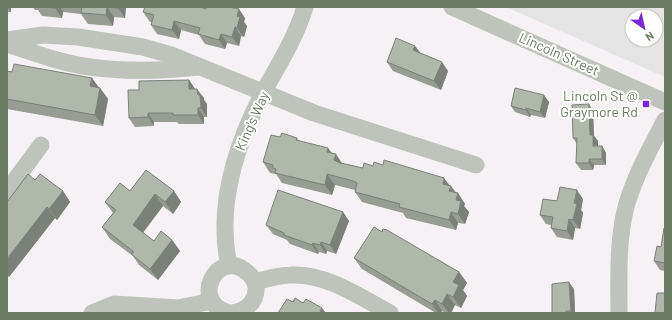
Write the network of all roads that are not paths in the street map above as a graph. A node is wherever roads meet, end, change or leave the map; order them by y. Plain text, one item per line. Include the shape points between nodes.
1 (305, 7) edge
2 (452, 7) edge
3 (483, 13) edge
4 (7, 40) edge
5 (7, 44) edge
6 (200, 67) junction
7 (264, 92) junction
8 (665, 102) edge
9 (665, 120) edge
10 (41, 145) dead end
11 (476, 165) dead end
12 (7, 191) edge
13 (228, 266) junction
14 (255, 282) junction
15 (212, 301) junction
16 (92, 313) edge
17 (230, 313) edge
18 (237, 313) edge
19 (390, 313) edge
20 (620, 313) edge

1 - 7 street, King's Way via 289,46
2 - 3 street, Lincoln Street
3 - 8 street, Lincoln Street
4 - 6 street via 43,35 78,37 143,47
5 - 6 street via 50,59 90,67 138,71
6 - 7 street
7 - 11 street via 314,113
7 - 13 street, King's Way via 239,144 232,176 224,231
9 - 20 street via 636,179 627,205 622,230 619,274
10 - 12 street
13 - 14 street via 242,268
13 - 15 street via 218,271 209,283
14 - 18 street via 253,300 248,307
14 - 19 street via 291,274 314,278 332,283
15 - 16 street via 178,308 114,304
15 - 17 street via 218,309
17 - 18 street

